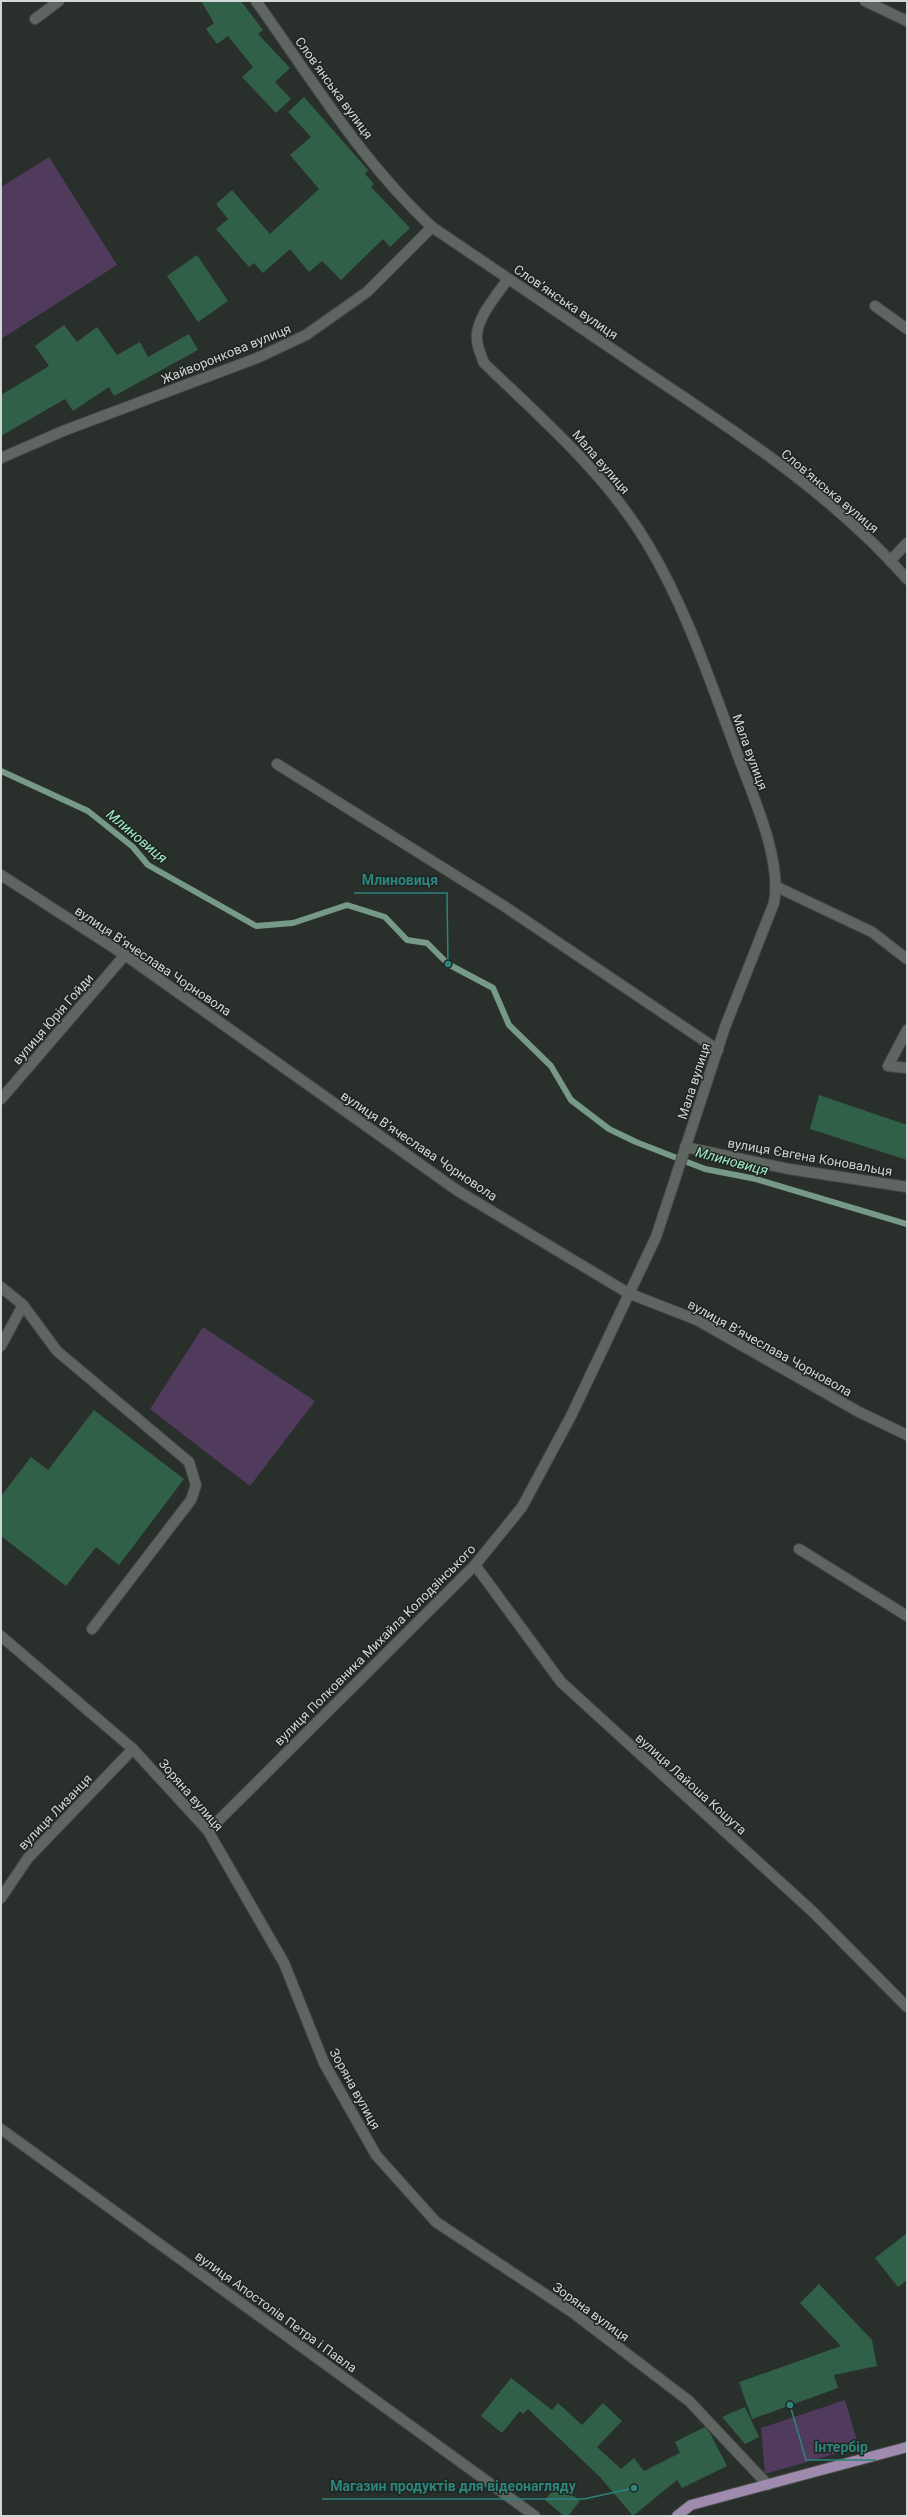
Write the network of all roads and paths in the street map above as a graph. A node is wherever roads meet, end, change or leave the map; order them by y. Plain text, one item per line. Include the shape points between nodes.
1 (59, 1) edge
2 (256, 1) edge
3 (865, 1) edge
4 (35, 19) dead end
5 (907, 21) edge
6 (432, 227) junction
7 (508, 279) junction
8 (875, 306) dead end
9 (907, 329) edge
10 (1, 458) edge
11 (907, 543) edge
12 (890, 561) junction
13 (907, 579) edge
14 (277, 764) dead end
15 (1, 875) edge
16 (777, 887) junction
17 (125, 955) junction
18 (907, 959) edge
19 (907, 1030) edge
20 (718, 1050) junction
21 (907, 1068) edge
22 (1, 1099) edge
23 (686, 1147) junction
24 (907, 1187) edge
25 (1, 1287) edge
26 (628, 1293) junction
27 (22, 1305) junction
28 (1, 1346) edge
29 (907, 1435) edge
30 (799, 1550) dead end
31 (476, 1565) junction
32 (907, 1616) edge
33 (92, 1629) dead end
34 (1, 1636) edge
35 (133, 1749) junction
36 (208, 1831) junction
37 (1, 1898) edge
38 (907, 2007) edge
39 (1, 2129) edge
40 (907, 2447) edge
41 (768, 2485) junction
42 (535, 2516) edge
43 (677, 2516) edge

1 - 4 street
2 - 6 street, Словʼянська вулиця via 373,164 405,203
3 - 5 street
6 - 7 street, Словʼянська вулиця
6 - 10 street, Жайворонкова вулиця via 367,292 306,335 257,358
7 - 12 street, Словʼянська вулиця via 747,439 830,505
7 - 16 street, Мала вулиця via 480,322 476,337 484,363 581,456 626,511 647,543 693,636 751,790 776,868
8 - 9 street
11 - 12 street
12 - 13 street, Словʼянська вулиця
14 - 20 street via 504,906
15 - 17 street, вулиця Вʼячеслава Чорновола
16 - 18 street via 872,932
16 - 20 street, Мала вулиця via 774,903
17 - 22 street, вулиця Юрія Гойди
17 - 26 street, вулиця Вʼячеслава Чорновола via 458,1191
19 - 21 street via 888,1066
20 - 23 street, Мала вулиця
23 - 24 street, вулиця Євгена Коновальця via 790,1169
23 - 26 street, Мала вулиця via 656,1236
25 - 27 street
26 - 29 street, вулиця Вʼячеслава Чорновола via 697,1320 859,1412
26 - 31 street, вулиця Полковника Михайла Колодзінського via 571,1416 522,1507
27 - 28 street
27 - 33 street via 56,1351 190,1462 196,1486 191,1500
30 - 32 street
31 - 36 street, вулиця Полковника Михайла Колодзінського
31 - 38 street, вулиця Лайоша Кошута via 561,1682 813,1912
34 - 35 street, Зоряна вулиця
35 - 36 street, Зоряна вулиця
35 - 37 street, вулиця Лизанця via 28,1858
36 - 41 street, Зоряна вулиця via 284,1963 324,2063 376,2155 436,2222 572,2312 689,2401
39 - 42 street, вулиця Апостолів Петра і Павла
40 - 41 main road
41 - 43 main road via 691,2505

